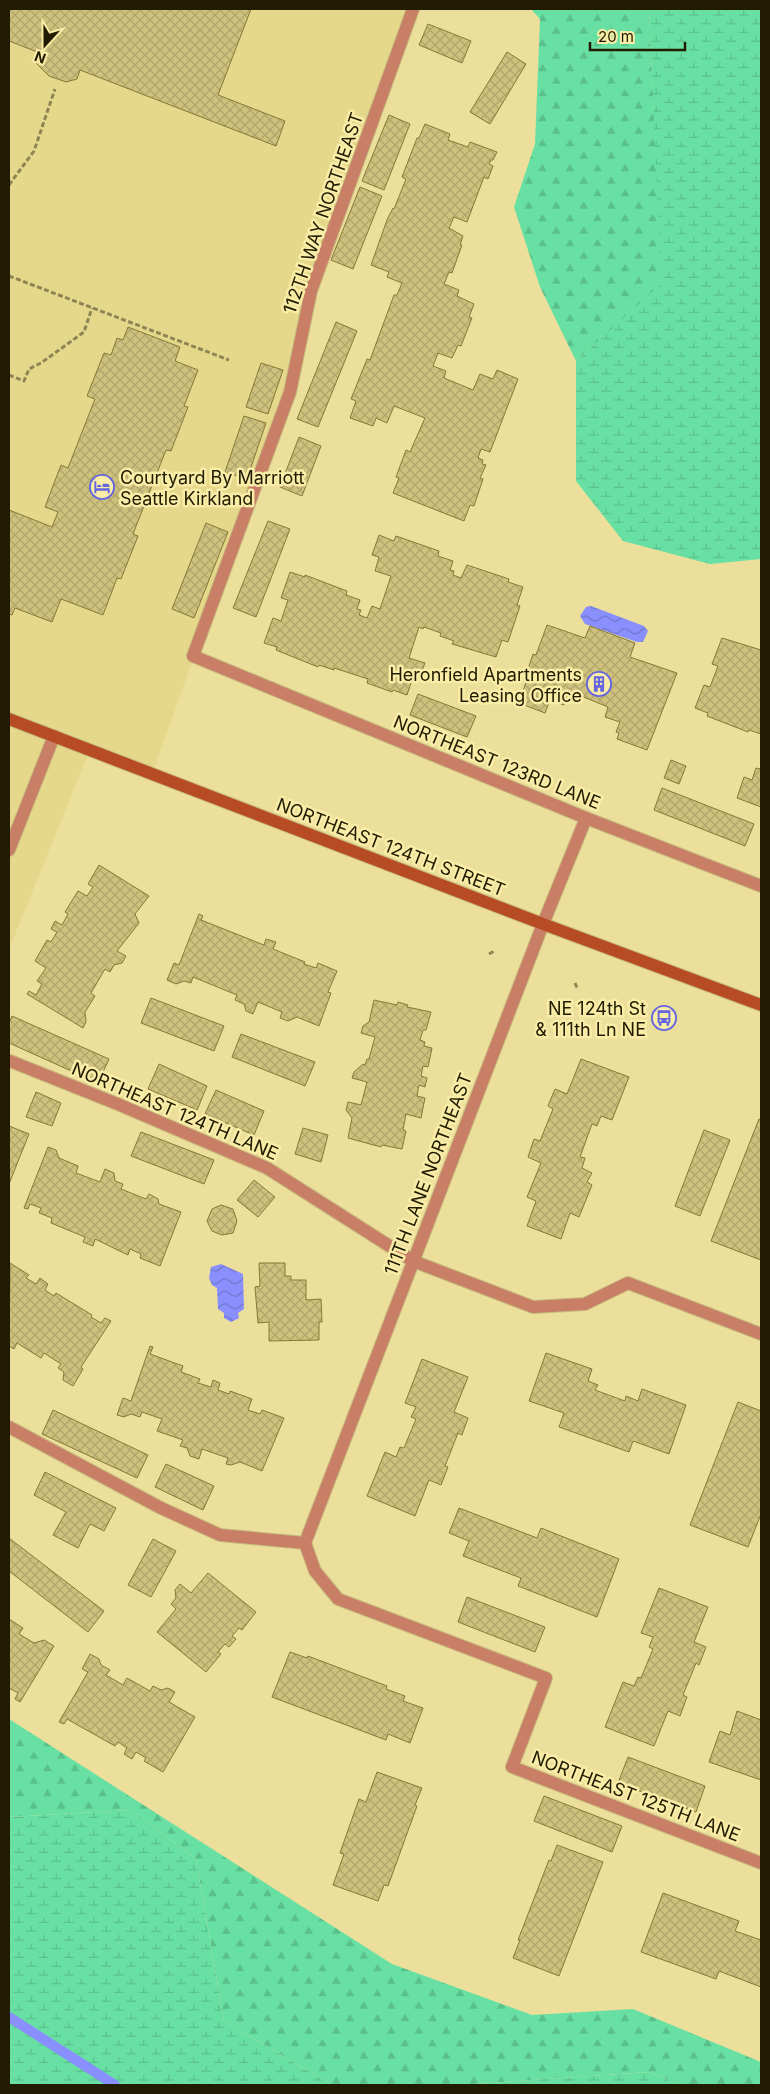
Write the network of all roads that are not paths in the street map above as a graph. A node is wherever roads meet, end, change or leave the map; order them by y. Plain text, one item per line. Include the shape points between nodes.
1 (413, 9) edge
2 (193, 656) joint
3 (9, 719) edge
4 (54, 736) junction
5 (586, 818) junction
6 (9, 850) edge
7 (761, 886) edge
8 (542, 924) junction
9 (761, 1005) edge
10 (9, 1062) edge
11 (413, 1261) junction
12 (761, 1334) edge
13 (9, 1427) edge
14 (305, 1544) junction
15 (761, 1863) edge

1 - 2 street, 112TH WAY NORTHEAST via 312,291 290,392
2 - 5 street, NORTHEAST 123RD LANE
3 - 4 main road, NORTHEAST 124TH STREET
4 - 6 street
4 - 8 main road, NORTHEAST 124TH STREET
5 - 7 street, NORTHEAST 123RD LANE
5 - 8 street, 111TH LANE NORTHEAST
8 - 9 main road, NORTHEAST 124TH STREET
8 - 11 street, 111TH LANE NORTHEAST
10 - 11 street, NORTHEAST 124TH LANE via 268,1168
11 - 12 street, NORTHEAST 124TH LANE via 533,1307 585,1304 628,1283
11 - 14 street, 111TH LANE NORTHEAST
13 - 14 street via 161,1508 220,1534
14 - 15 street, NORTHEAST 125TH LANE via 315,1571 338,1599 546,1678 512,1767

